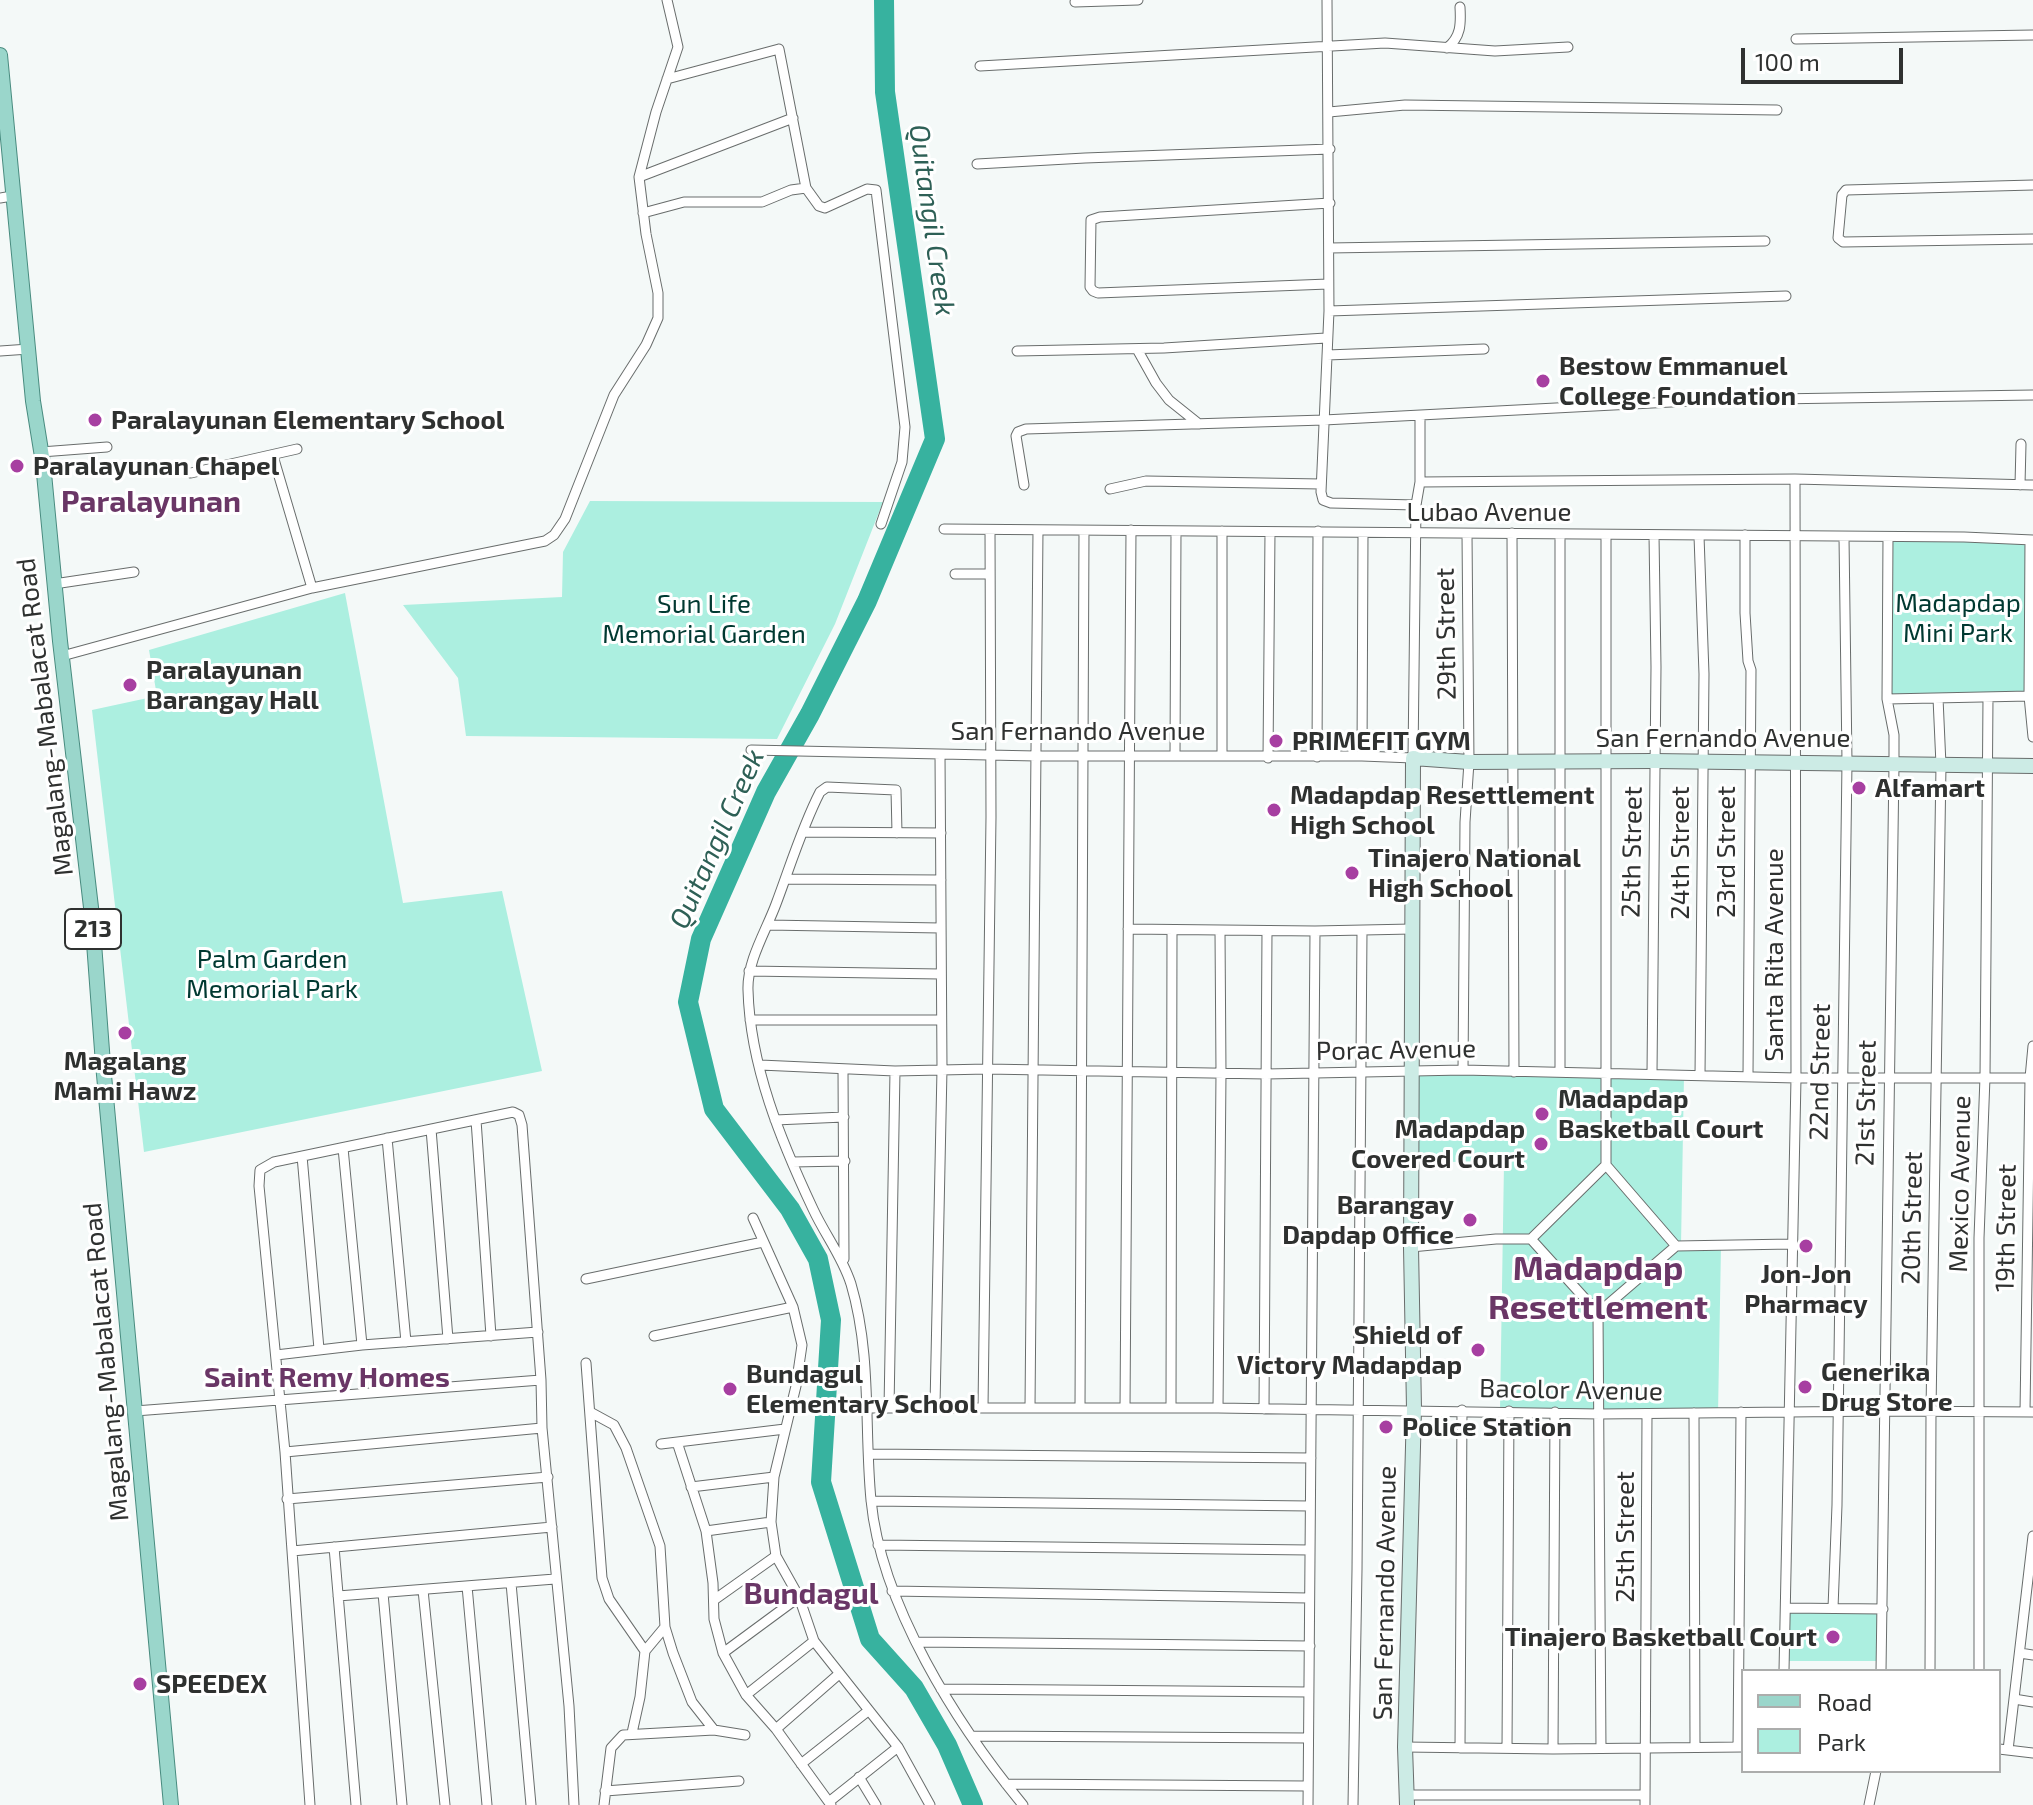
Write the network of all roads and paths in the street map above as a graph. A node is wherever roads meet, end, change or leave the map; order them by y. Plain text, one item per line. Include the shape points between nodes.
1 (667, 0) edge
2 (1138, 0) edge
3 (1327, 0) edge
4 (1075, 2) dead end
5 (1460, 7) dead end
6 (2033, 35) edge
7 (1796, 39) dead end
8 (1329, 47) junction
9 (1568, 47) dead end
10 (1447, 48) junction
11 (0, 55) edge
12 (980, 66) dead end
13 (667, 79) junction
14 (1777, 110) dead end
15 (1329, 112) junction
16 (793, 118) junction
17 (1330, 149) junction
18 (977, 164) dead end
19 (639, 177) junction
20 (2033, 185) edge
21 (806, 188) junction
22 (6, 197) edge
23 (1330, 203) junction
24 (643, 213) junction
25 (2033, 239) edge
26 (1765, 241) dead end
27 (1329, 248) junction
28 (1328, 284) junction
29 (1786, 296) dead end
30 (1329, 311) junction
31 (1326, 338) junction
32 (29, 349) junction
33 (1137, 349) junction
34 (1484, 349) dead end
35 (0, 351) edge
36 (1017, 351) dead end
37 (1327, 355) junction
38 (2033, 395) edge
39 (1420, 416) junction
40 (1324, 420) junction
41 (1199, 424) junction
42 (2021, 444) dead end
43 (107, 447) dead end
44 (297, 449) dead end
45 (41, 452) junction
46 (273, 456) junction
47 (191, 473) dead end
48 (1795, 479) junction
49 (1420, 482) junction
50 (1321, 484) junction
51 (1024, 485) dead end
52 (2020, 485) junction
53 (2033, 485) edge
54 (1110, 489) dead end
55 (1416, 505) junction
56 (881, 524) dead end
57 (944, 529) dead end
58 (990, 530) junction
59 (1038, 530) junction
60 (1131, 530) junction
61 (1084, 531) junction
62 (1176, 531) junction
63 (1222, 531) junction
64 (1318, 531) junction
65 (1270, 532) junction
66 (1363, 533) junction
67 (1512, 533) junction
68 (1415, 534) junction
69 (1467, 534) junction
70 (1560, 534) junction
71 (1606, 535) junction
72 (1654, 535) junction
73 (1745, 535) junction
74 (1699, 536) junction
75 (1844, 537) junction
76 (1888, 537) junction
77 (1794, 538) junction
78 (2031, 540) edge
79 (134, 572) dead end
80 (955, 574) dead end
81 (990, 574) junction
82 (54, 584) junction
83 (312, 588) junction
84 (62, 656) junction
85 (2029, 696) junction
86 (1938, 698) junction
87 (1988, 698) junction
88 (1887, 699) junction
89 (2033, 737) edge
90 (751, 750) dead end
91 (940, 754) junction
92 (989, 755) junction
93 (1036, 756) junction
94 (1084, 756) junction
95 (1130, 756) junction
96 (1175, 756) junction
97 (1222, 756) junction
98 (1362, 756) junction
99 (1317, 757) junction
100 (1268, 758) junction
101 (1413, 758) junction
102 (1512, 761) junction
103 (1606, 761) junction
104 (1654, 761) junction
105 (1469, 762) junction
106 (1560, 762) junction
107 (1702, 762) junction
108 (1847, 762) junction
109 (1748, 764) junction
110 (1796, 764) junction
111 (1894, 765) junction
112 (1941, 765) junction
113 (1988, 766) junction
114 (2033, 766) edge
115 (804, 832) junction
116 (897, 833) junction
117 (941, 833) junction
118 (786, 879) junction
119 (941, 880) junction
120 (768, 925) junction
121 (940, 928) junction
122 (1128, 929) junction
123 (1412, 929) junction
124 (1172, 931) junction
125 (1220, 931) junction
126 (1267, 931) junction
127 (1315, 931) junction
128 (1362, 931) junction
129 (749, 971) junction
130 (940, 974) junction
131 (750, 1020) junction
132 (941, 1020) junction
133 (2033, 1046) edge
134 (760, 1065) junction
135 (843, 1069) junction
136 (942, 1069) junction
137 (987, 1069) junction
138 (1081, 1070) junction
139 (1463, 1070) junction
140 (895, 1071) junction
141 (1033, 1071) junction
142 (1126, 1071) junction
143 (1412, 1071) junction
144 (1514, 1072) junction
145 (1560, 1072) junction
146 (1607, 1072) junction
147 (1173, 1073) junction
148 (1221, 1073) junction
149 (1360, 1073) junction
150 (1652, 1073) junction
151 (1266, 1074) junction
152 (1315, 1074) junction
153 (1700, 1075) junction
154 (1748, 1075) junction
155 (1842, 1076) junction
156 (1985, 1077) junction
157 (1796, 1078) junction
158 (1889, 1078) junction
159 (1935, 1078) junction
160 (2032, 1078) edge
161 (844, 1117) junction
162 (476, 1120) junction
163 (775, 1120) junction
164 (431, 1129) junction
165 (387, 1138) junction
166 (343, 1148) junction
167 (302, 1156) junction
168 (845, 1161) junction
169 (792, 1162) junction
170 (1606, 1165) junction
171 (753, 1218) dead end
172 (1531, 1239) junction
173 (763, 1242) junction
174 (1792, 1244) junction
175 (1676, 1246) junction
176 (1411, 1247) junction
177 (844, 1262) junction
178 (586, 1279) dead end
179 (793, 1307) junction
180 (1598, 1313) junction
181 (538, 1332) junction
182 (491, 1336) junction
183 (654, 1336) dead end
184 (448, 1339) junction
185 (406, 1342) junction
186 (362, 1345) junction
187 (319, 1349) junction
188 (276, 1355) junction
189 (586, 1363) dead end
190 (541, 1380) junction
191 (279, 1399) junction
192 (935, 1406) junction
193 (983, 1407) junction
194 (1030, 1407) junction
195 (1080, 1407) junction
196 (868, 1408) junction
197 (889, 1408) junction
198 (1125, 1408) junction
199 (1171, 1408) junction
200 (1218, 1408) junction
201 (1264, 1409) junction
202 (1414, 1409) junction
203 (1312, 1410) junction
204 (1358, 1410) junction
205 (1462, 1410) junction
206 (1981, 1410) junction
207 (135, 1411) junction
208 (1509, 1411) junction
209 (1884, 1411) junction
210 (1931, 1411) junction
211 (1555, 1412) junction
212 (1741, 1412) junction
213 (1788, 1412) junction
214 (2029, 1412) edge
215 (592, 1413) junction
216 (1694, 1413) junction
217 (1838, 1413) junction
218 (1600, 1414) junction
219 (1647, 1414) junction
220 (542, 1428) junction
221 (785, 1429) junction
222 (677, 1442) junction
223 (661, 1444) dead end
224 (285, 1452) junction
225 (869, 1454) junction
226 (1311, 1458) junction
227 (548, 1477) junction
228 (774, 1477) junction
229 (691, 1487) junction
230 (287, 1499) junction
231 (871, 1501) junction
232 (1310, 1506) junction
233 (771, 1522) junction
234 (552, 1527) junction
235 (706, 1531) junction
236 (2033, 1536) edge
237 (878, 1545) junction
238 (334, 1547) junction
239 (1310, 1550) junction
240 (292, 1551) junction
241 (776, 1556) junction
242 (2032, 1566) edge
243 (555, 1579) junction
244 (511, 1583) junction
245 (467, 1586) junction
246 (423, 1590) junction
247 (892, 1591) junction
248 (383, 1593) junction
249 (338, 1596) junction
250 (799, 1597) junction
251 (1308, 1598) junction
252 (714, 1600) junction
253 (1786, 1608) junction
254 (1833, 1608) junction
255 (2029, 1608) edge
256 (1883, 1609) junction
257 (665, 1627) junction
258 (814, 1641) junction
259 (918, 1642) junction
260 (1310, 1646) junction
261 (645, 1651) junction
262 (723, 1653) junction
263 (2020, 1653) junction
264 (2033, 1655) edge
265 (1784, 1669) edge
266 (1881, 1669) edge
267 (1930, 1669) edge
268 (1979, 1669) edge
269 (839, 1674) junction
270 (941, 1689) junction
271 (1309, 1692) junction
272 (746, 1695) junction
273 (2014, 1699) junction
274 (2033, 1702) edge
275 (868, 1711) junction
276 (776, 1729) junction
277 (714, 1730) junction
278 (632, 1733) junction
279 (745, 1735) dead end
280 (973, 1736) junction
281 (1308, 1738) junction
282 (898, 1747) junction
283 (1405, 1747) junction
284 (1647, 1747) junction
285 (1695, 1747) junction
286 (1741, 1747) edge
287 (1460, 1748) junction
288 (1507, 1748) junction
289 (1601, 1748) junction
290 (1553, 1749) junction
291 (2004, 1750) edge
292 (2033, 1753) edge
293 (801, 1764) junction
294 (1876, 1773) edge
295 (859, 1777) junction
296 (739, 1781) dead end
297 (1006, 1784) junction
298 (1307, 1786) junction
299 (605, 1791) junction
300 (1406, 1800) edge
301 (1645, 1800) edge
302 (830, 1803) edge
303 (171, 1805) edge
304 (310, 1805) edge
305 (356, 1805) edge
306 (402, 1805) edge
307 (445, 1805) edge
308 (487, 1805) edge
309 (531, 1805) edge
310 (574, 1805) edge
311 (604, 1805) edge
312 (876, 1805) edge
313 (930, 1805) edge
314 (1023, 1805) edge
315 (1308, 1805) edge
316 (1353, 1805) edge
317 (1869, 1805) edge

1 - 13 street via 678,47
2 - 4 street
3 - 8 street
5 - 10 street via 1461,25
6 - 7 street
8 - 10 street via 1385,43
8 - 12 street
8 - 15 street
9 - 10 street
11 - 22 main road, Magalang-Mabalacat Road / 213
13 - 16 street via 779,49
13 - 19 street
14 - 15 street via 1405,105
15 - 17 street
16 - 19 street
16 - 21 street
17 - 18 street
17 - 23 street
19 - 24 street
20 - 25 street via 1846,190 1838,238
21 - 24 street via 762,202 684,202
21 - 56 street via 825,208 876,190 905,427 902,462
22 - 32 main road, Magalang-Mabalacat Road / 213
23 - 27 street
23 - 28 street via 1095,218 1089,232 1090,287 1098,293
24 - 83 street via 658,318 614,395 559,530 545,541
26 - 27 street
27 - 28 street
28 - 30 street
29 - 30 street
30 - 31 street
31 - 33 street
31 - 37 street
32 - 35 street
32 - 45 main road, Magalang-Mabalacat Road / 213
33 - 36 street
33 - 41 street via 1169,400
34 - 37 street
37 - 40 street
38 - 39 street via 1710,400
39 - 40 street
39 - 49 street, San Fernando Avenue
40 - 41 street
40 - 50 street
41 - 51 street via 1018,432
42 - 52 street
43 - 45 street
44 - 46 street
45 - 82 main road, Magalang-Mabalacat Road / 213
46 - 47 street
46 - 83 street
48 - 49 street
48 - 52 street
48 - 77 street, Santa Rita Avenue
49 - 55 street, San Fernando Avenue
50 - 54 street via 1146,481
50 - 55 street via 1323,500 1331,503
52 - 53 street
55 - 68 street, San Fernando Avenue
57 - 58 street, Lubao Avenue
58 - 59 street, Lubao Avenue
58 - 81 street
59 - 61 street, Lubao Avenue
59 - 93 street
60 - 61 street, Lubao Avenue
60 - 62 street, Lubao Avenue
60 - 95 street
61 - 94 street
62 - 63 street, Lubao Avenue
62 - 96 street
63 - 65 street, Lubao Avenue
63 - 97 street
64 - 65 street, Lubao Avenue
64 - 66 street, Lubao Avenue
64 - 99 street
65 - 100 street
66 - 68 street, Lubao Avenue
66 - 98 street
67 - 69 street, Lubao Avenue
67 - 70 street, Lubao Avenue
67 - 102 street
68 - 69 street, Lubao Avenue
68 - 101 street, San Fernando Avenue
69 - 105 street, 29th Street
70 - 71 street, Lubao Avenue
70 - 106 street
71 - 72 street, Lubao Avenue
71 - 103 street
72 - 74 street, Lubao Avenue
72 - 104 street, 25th Street
73 - 74 street, Lubao Avenue
73 - 77 street, Lubao Avenue
73 - 109 street, 23rd Street via 1751,670
74 - 107 street, 24th Street
75 - 76 street, Lubao Avenue
75 - 77 street, Lubao Avenue
75 - 108 street, 22nd Street
76 - 78 street, Lubao Avenue
76 - 88 street, 21st Street
77 - 110 street, Santa Rita Avenue
78 - 85 street
79 - 82 street
80 - 81 street
81 - 92 street
82 - 84 main road, Magalang-Mabalacat Road / 213
83 - 84 street
84 - 207 main road, Magalang-Mabalacat Road / 213 via 92,916
85 - 87 street
85 - 89 street
86 - 87 street
86 - 88 street
86 - 112 street, 20th Street
87 - 113 street, Mexico Avenue
88 - 111 street, 21st Street
90 - 91 street, San Fernando Avenue
91 - 92 street, San Fernando Avenue
91 - 117 street
92 - 93 street, San Fernando Avenue
92 - 137 street
93 - 94 street, San Fernando Avenue
93 - 141 street
94 - 95 street, San Fernando Avenue
94 - 138 street
95 - 96 street, San Fernando Avenue
95 - 122 street
96 - 97 street, San Fernando Avenue
97 - 100 street, San Fernando Avenue
98 - 99 street, San Fernando Avenue
98 - 101 street, San Fernando Avenue
99 - 100 street, San Fernando Avenue
101 - 105 main road, San Fernando Avenue
101 - 123 main road, San Fernando Avenue
102 - 105 main road, San Fernando Avenue
102 - 106 main road, San Fernando Avenue
102 - 144 street
103 - 104 main road, San Fernando Avenue
103 - 106 main road, San Fernando Avenue
103 - 146 street
104 - 107 main road, San Fernando Avenue
104 - 150 street, 25th Street
105 - 139 street, 29th Street
106 - 145 street
107 - 109 main road, San Fernando Avenue
107 - 153 street, 24th Street
108 - 110 main road, San Fernando Avenue
108 - 111 main road, San Fernando Avenue
108 - 155 street, 22nd Street
109 - 110 main road, San Fernando Avenue
109 - 154 street, 23rd Street
110 - 157 street, Santa Rita Avenue
111 - 112 main road, San Fernando Avenue
111 - 158 street, 21st Street
112 - 113 main road, San Fernando Avenue
112 - 159 street, 20th Street
113 - 114 main road, San Fernando Avenue
113 - 156 street, Mexico Avenue
115 - 116 street
115 - 116 street via 827,787 896,790
115 - 118 street
116 - 117 street
117 - 119 street
118 - 119 street
118 - 120 street
119 - 121 street
120 - 121 street
120 - 129 street
121 - 130 street
122 - 124 street
122 - 142 street
123 - 128 street
123 - 143 main road, San Fernando Avenue
124 - 125 street
124 - 147 street
125 - 126 street
125 - 148 street
126 - 127 street
126 - 151 street
127 - 128 street
127 - 152 street
128 - 149 street
129 - 130 street
129 - 131 street
130 - 132 street
131 - 132 street
131 - 134 street
132 - 136 street
133 - 160 street, 19th Street
134 - 135 street, Porac Avenue
134 - 163 street
135 - 140 street, Porac Avenue
135 - 161 street
136 - 137 street, Porac Avenue
136 - 140 street, Porac Avenue
136 - 192 street
137 - 141 street, Porac Avenue
137 - 193 street
138 - 141 street, Porac Avenue
138 - 142 street, Porac Avenue
138 - 195 street
139 - 143 street, Porac Avenue
139 - 144 street, Porac Avenue
140 - 197 street
141 - 194 street
142 - 147 street, Porac Avenue
142 - 198 street
143 - 149 street, Porac Avenue
143 - 176 main road, San Fernando Avenue
144 - 145 street, Porac Avenue
145 - 146 street, Porac Avenue
146 - 150 street, Porac Avenue
146 - 170 street
147 - 148 street, Porac Avenue
147 - 199 street
148 - 151 street, Porac Avenue
148 - 200 street
149 - 152 street, Porac Avenue
149 - 204 street
150 - 153 street, Porac Avenue
151 - 152 street, Porac Avenue
151 - 201 street
152 - 203 street
153 - 154 street, Porac Avenue
154 - 157 street, Porac Avenue
155 - 157 street, Porac Avenue
155 - 158 street, Porac Avenue
155 - 217 street, 22nd Street
156 - 159 street, Porac Avenue
156 - 160 street, Porac Avenue
156 - 206 street, Mexico Avenue via 1979,1238
157 - 174 street, Santa Rita Avenue
158 - 159 street, Porac Avenue
158 - 209 street, 21st Street
159 - 210 street, 20th Street
160 - 214 street, 19th Street
161 - 163 street
161 - 168 street
162 - 164 street
162 - 181 street via 508,1112 521,1118
162 - 182 street
163 - 169 street
164 - 165 street
164 - 184 street
165 - 166 street
165 - 185 street
166 - 167 street
166 - 186 street
167 - 187 street
167 - 188 street via 268,1164 260,1175
168 - 169 street
168 - 177 street
169 - 177 street
170 - 172 street
170 - 175 street
171 - 173 street
172 - 176 street
172 - 180 street
173 - 178 street
173 - 179 street
174 - 175 street
174 - 213 street, Santa Rita Avenue
175 - 180 street
176 - 202 main road, San Fernando Avenue
177 - 196 street via 863,1333
179 - 183 street
179 - 221 street via 802,1345
180 - 218 street
181 - 182 street
181 - 190 street
182 - 184 street
184 - 185 street
185 - 186 street
186 - 187 street
187 - 188 street
188 - 191 street
189 - 215 street
190 - 191 street
190 - 220 street
191 - 207 street
191 - 224 street
192 - 193 street, Bacolor Avenue
192 - 197 street, Bacolor Avenue
193 - 194 street, Bacolor Avenue
194 - 195 street, Bacolor Avenue
195 - 198 street, Bacolor Avenue
196 - 197 street, Bacolor Avenue
196 - 225 street
198 - 199 street, Bacolor Avenue
199 - 200 street, Bacolor Avenue
200 - 201 street, Bacolor Avenue
201 - 203 street, Bacolor Avenue
202 - 204 street, Bacolor Avenue
202 - 205 street, Bacolor Avenue
202 - 283 main road, San Fernando Avenue
203 - 204 street, Bacolor Avenue
203 - 226 street
204 - 316 street
205 - 208 street, Bacolor Avenue
205 - 287 street
206 - 210 street, Bacolor Avenue
206 - 214 street, Bacolor Avenue
206 - 268 street, Mexico Avenue
207 - 303 main road, Magalang-Mabalacat Road / 213
208 - 211 street, Bacolor Avenue
208 - 288 street
209 - 210 street, Bacolor Avenue
209 - 217 street, Bacolor Avenue
209 - 256 street, 21st Street
210 - 267 street, 20th Street
211 - 218 street, Bacolor Avenue
211 - 290 street
212 - 213 street, Bacolor Avenue
212 - 216 street, Bacolor Avenue
212 - 286 street
213 - 217 street, Bacolor Avenue
213 - 253 street, Santa Rita Avenue
215 - 257 street via 616,1428 653,1525 663,1565
215 - 261 street via 602,1578 609,1599
216 - 219 street, Bacolor Avenue
216 - 285 street
217 - 254 street, 22nd Street
218 - 219 street, Bacolor Avenue
218 - 289 street
219 - 284 street, 25th Street
220 - 224 street
220 - 227 street
221 - 222 street
221 - 228 street
222 - 223 street
222 - 229 street
224 - 230 street
225 - 226 street
225 - 231 street
226 - 232 street
227 - 230 street
227 - 234 street
228 - 229 street
228 - 233 street
229 - 235 street
230 - 240 street
231 - 232 street
231 - 237 street
232 - 239 street
233 - 235 street
233 - 241 street
234 - 238 street
234 - 243 street
235 - 252 street
236 - 242 street
237 - 239 street
237 - 247 street
238 - 240 street
238 - 249 street
239 - 251 street
240 - 304 street
241 - 250 street
241 - 252 street
242 - 255 street
243 - 244 street
243 - 310 street
244 - 245 street
244 - 309 street
245 - 246 street
245 - 308 street
246 - 248 street
246 - 307 street
247 - 251 street
247 - 259 street
248 - 249 street
248 - 306 street
249 - 305 street
250 - 258 street
250 - 262 street
251 - 260 street
252 - 262 street via 715,1630
253 - 254 street
253 - 265 street, Santa Rita Avenue
254 - 256 street
255 - 263 street
256 - 266 street, 21st Street
257 - 261 street
257 - 277 street via 692,1702
258 - 269 street
258 - 272 street
259 - 260 street
259 - 270 street
260 - 271 street
261 - 278 street
262 - 272 street
263 - 264 street
263 - 273 street
269 - 275 street
269 - 276 street
270 - 271 street
270 - 280 street
271 - 281 street
272 - 276 street
273 - 274 street
273 - 291 street
275 - 282 street
275 - 293 street
276 - 293 street
277 - 278 street
277 - 279 street
278 - 299 street via 613,1744
280 - 281 street
280 - 297 street
281 - 298 street
282 - 295 street
282 - 313 street
283 - 287 street
283 - 300 main road, San Fernando Avenue
284 - 285 street
284 - 289 street
284 - 301 street, 25th Street
285 - 286 street
287 - 288 street
288 - 290 street
289 - 290 street
291 - 292 street
293 - 302 street
294 - 317 street
295 - 302 street
295 - 312 street
296 - 299 street
297 - 298 street
297 - 314 street
298 - 315 street
299 - 311 street
300 - 301 street

